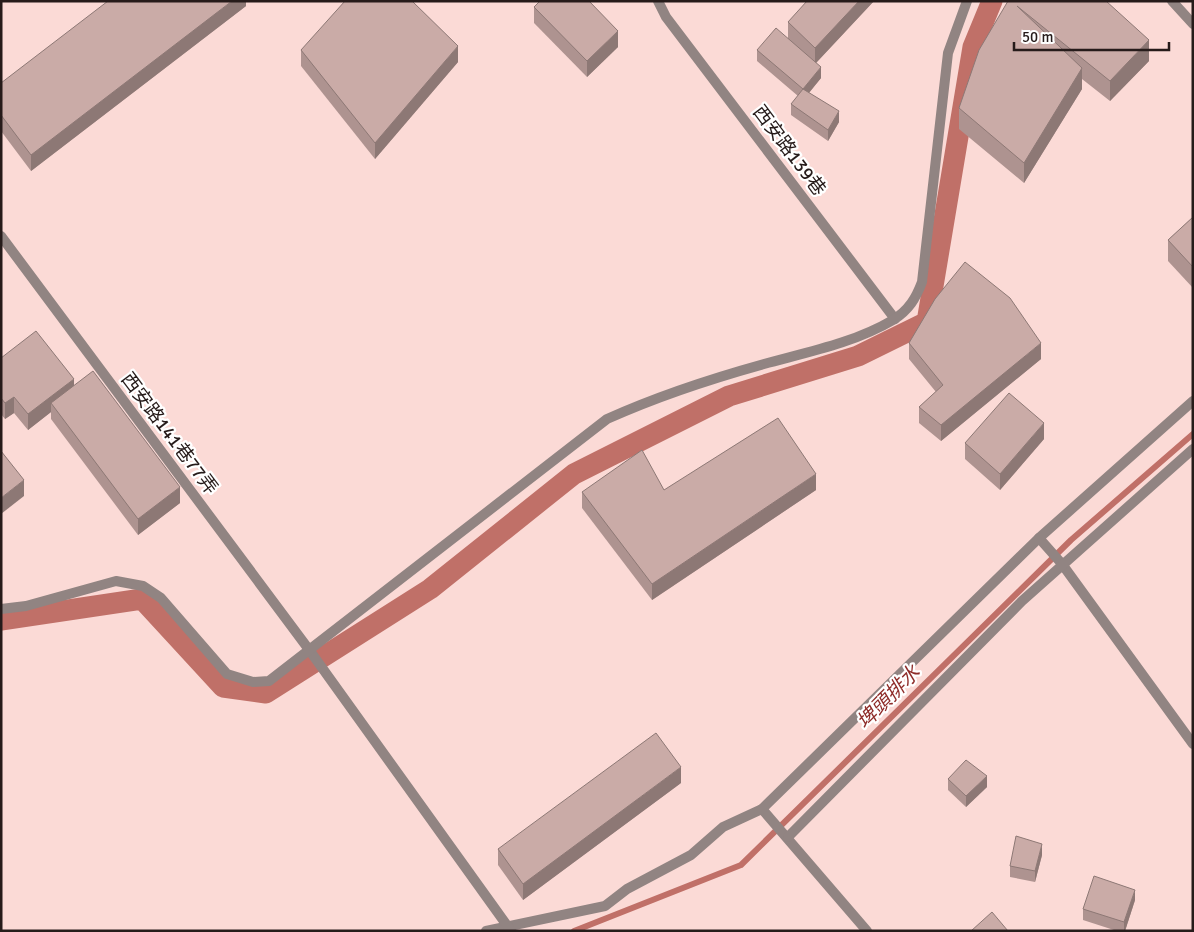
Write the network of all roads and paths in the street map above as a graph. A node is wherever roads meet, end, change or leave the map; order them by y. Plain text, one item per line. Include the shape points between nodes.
1 (658, 1) edge
2 (967, 1) edge
3 (1172, 1) edge
4 (1193, 24) edge
5 (1, 236) edge
6 (895, 319) junction
7 (1193, 401) edge
8 (1193, 450) edge
9 (1039, 538) junction
10 (1062, 564) junction
11 (1, 609) edge
12 (310, 651) junction
13 (1193, 744) edge
14 (762, 809) junction
15 (788, 837) junction
16 (510, 928) edge
17 (486, 931) edge
18 (866, 931) edge

1 - 6 street, 西安路139巷 via 666,17
2 - 6 street via 948,53 922,282 914,302
3 - 4 street
5 - 12 street, 西安路141巷77弄
6 - 12 street via 859,337 717,377 607,419
7 - 9 street
8 - 10 street
9 - 10 street
9 - 14 street
10 - 13 street
10 - 15 street
11 - 12 street via 26,606 116,581 143,586 161,598 227,674 239,679 253,682 269,680
12 - 16 street, 西安路141巷77弄
14 - 15 street
14 - 16 street via 723,827 691,855 627,889 605,906
15 - 18 street
16 - 17 street

